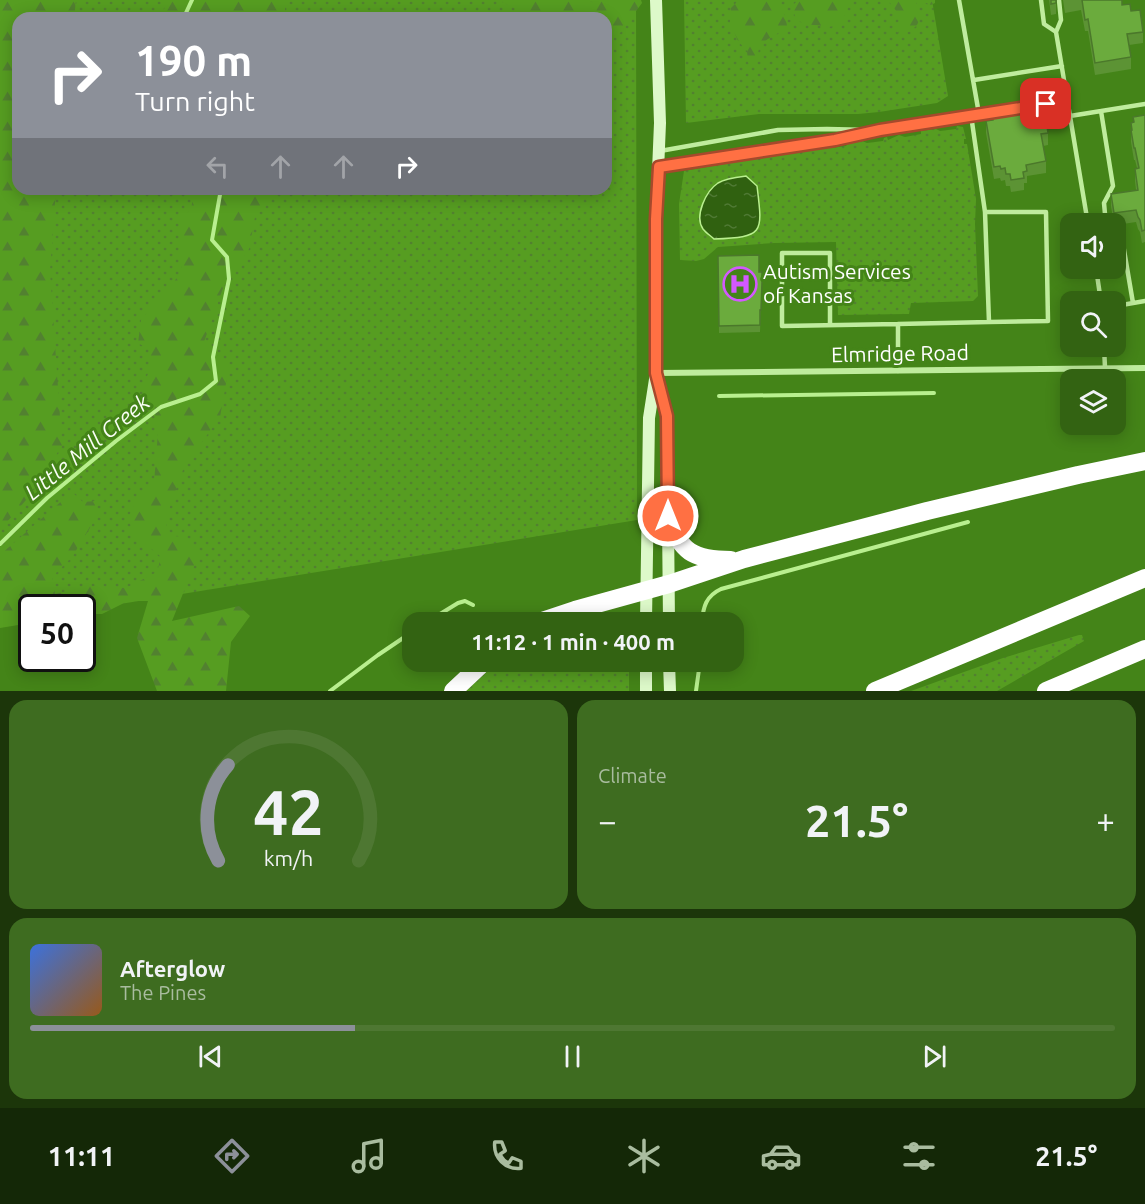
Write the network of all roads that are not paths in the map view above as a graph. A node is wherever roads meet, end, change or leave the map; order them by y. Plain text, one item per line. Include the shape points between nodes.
1 (656, 0) edge
2 (959, 0) edge
3 (1041, 0) edge
4 (1059, 0) edge
5 (1056, 32) junction
6 (1062, 66) junction
7 (974, 80) junction
8 (1068, 101) junction
9 (1145, 104) edge
10 (1101, 111) junction
11 (979, 114) junction
12 (971, 115) junction
13 (1070, 116) junction
14 (880, 130) junction
15 (659, 151) junction
16 (659, 167) junction
17 (985, 212) junction
18 (1086, 213) edge
19 (1105, 213) edge
20 (1126, 257) edge
21 (1145, 301) edge
22 (1133, 303) junction
23 (1126, 304) edge
24 (989, 322) junction
25 (898, 324) junction
26 (830, 325) junction
27 (1104, 357) edge
28 (1105, 368) junction
29 (1145, 368) edge
30 (898, 371) junction
31 (656, 373) junction
32 (1145, 461) edge
33 (668, 516) junction
34 (744, 560) junction
35 (1145, 578) edge
36 (669, 584) junction
37 (646, 590) junction
38 (570, 612) edge
39 (646, 612) edge
40 (669, 612) edge
41 (1145, 649) edge
42 (473, 672) edge
43 (646, 672) edge
44 (669, 672) edge
45 (453, 691) edge
46 (646, 691) edge
47 (670, 691) edge
48 (875, 691) edge
49 (1046, 691) edge

1 - 15 main road
2 - 7 lane
3 - 5 lane via 1044,24
4 - 5 lane via 1061,20
5 - 6 lane
6 - 7 lane
6 - 8 lane
7 - 11 lane
8 - 11 lane
8 - 13 lane
9 - 10 lane
10 - 13 lane
10 - 19 lane via 1113,186 1104,203
11 - 12 lane
12 - 14 lane
12 - 17 lane
13 - 18 lane
14 - 15 lane via 778,130
14 - 16 lane
15 - 16 main road
16 - 31 main road
17 - 24 lane
17 - 24 lane via 1046,212 1048,321
20 - 22 lane
21 - 22 lane
22 - 23 lane
24 - 25 lane
25 - 26 lane
25 - 30 lane
26 - 26 lane via 782,326 782,253 830,253
27 - 28 lane
28 - 29 street, Elmridge Road
28 - 30 street, Elmridge Road
30 - 31 street, Elmridge Road
31 - 33 main road via 667,416
31 - 37 main road via 649,418
32 - 34 highway via 950,505
33 - 34 highway via 675,535 689,551 712,560
33 - 36 main road
34 - 36 highway
35 - 48 highway
36 - 37 highway
36 - 40 main road
37 - 38 highway
37 - 39 main road
41 - 49 highway
42 - 45 highway
43 - 46 main road
44 - 47 main road

